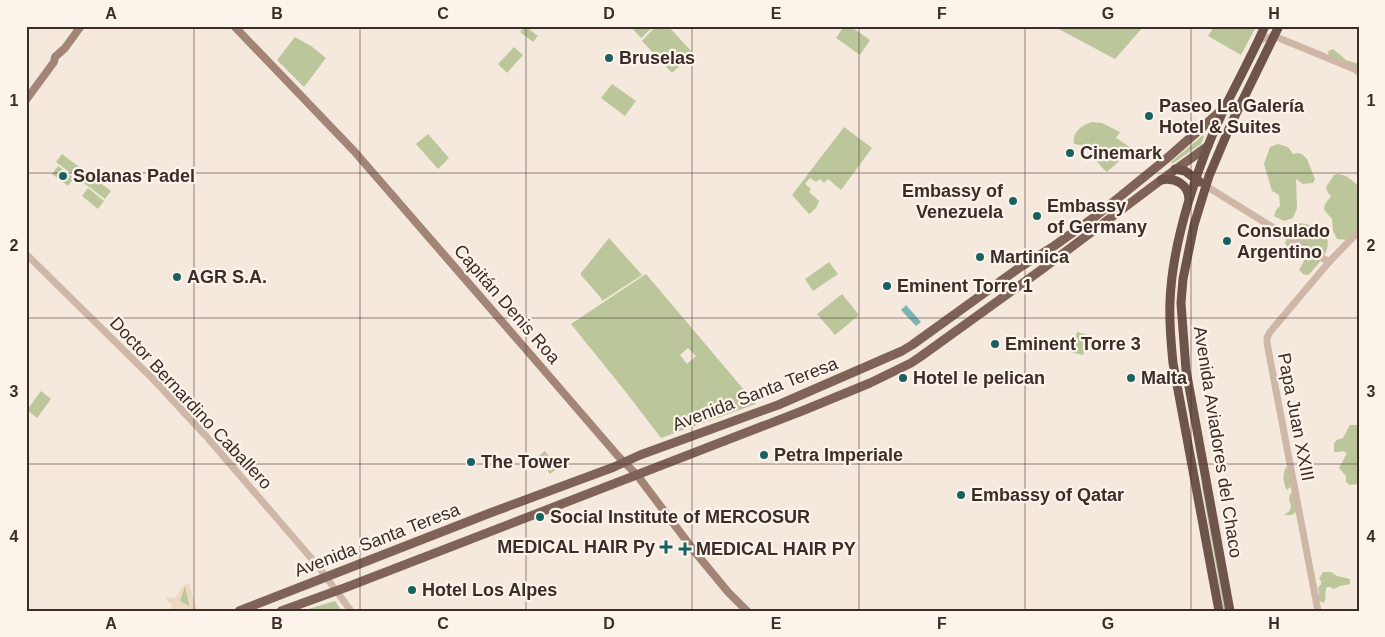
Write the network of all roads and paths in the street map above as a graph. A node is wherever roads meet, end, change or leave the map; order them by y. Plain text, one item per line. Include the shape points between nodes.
1 (81, 26) edge
2 (234, 26) edge
3 (1265, 26) edge
4 (1278, 26) edge
5 (1278, 38) junction
6 (1259, 40) junction
7 (1359, 71) edge
8 (26, 100) edge
9 (1226, 106) junction
10 (1230, 124) junction
11 (1208, 146) junction
12 (1175, 169) junction
13 (1196, 179) junction
14 (1161, 180) junction
15 (1206, 186) junction
16 (1188, 205) junction
17 (1359, 231) edge
18 (26, 254) edge
19 (1329, 262) junction
20 (624, 463) junction
21 (637, 475) junction
22 (327, 577) junction
23 (337, 591) junction
24 (239, 611) edge
25 (281, 611) edge
26 (351, 611) edge
27 (747, 611) edge
28 (1219, 611) edge
29 (1230, 611) edge
30 (1318, 611) edge

1 - 8 main road
2 - 20 main road, Capitán Denis Roa via 354,152
3 - 6 highway, Avenida Aviadores del Chaco
4 - 5 highway, Avenida Aviadores del Chaco
5 - 6 street
5 - 7 street
5 - 10 highway, Avenida Aviadores del Chaco
6 - 9 highway, Avenida Aviadores del Chaco
9 - 11 highway, Avenida Aviadores del Chaco
9 - 20 main road, Avenida Santa Teresa via 1096,216 912,345 778,405
10 - 11 highway
10 - 15 highway, Avenida Aviadores del Chaco
11 - 12 main road, Avenida Santa Teresa
11 - 13 highway, Avenida Aviadores del Chaco
12 - 13 highway
12 - 14 main road, Avenida Santa Teresa
13 - 15 highway
13 - 16 highway, Avenida Aviadores del Chaco
14 - 16 highway via 1173,179 1184,185 1190,197
14 - 21 main road, Avenida Santa Teresa via 911,363 802,411
15 - 19 street
15 - 29 highway, Avenida Aviadores del Chaco via 1183,279 1182,327 1186,370
16 - 28 highway, Avenida Aviadores del Chaco via 1173,271 1170,331
17 - 19 street, Papa Juan XXIII
18 - 22 street, Doctor Bernardino Caballero via 152,378
19 - 30 street, Papa Juan XXIII via 1267,338
20 - 21 main road, Capitán Denis Roa
20 - 22 main road, Avenida Santa Teresa
21 - 23 main road, Avenida Santa Teresa
21 - 27 main road, Capitán Denis Roa via 695,552
22 - 23 street, Doctor Bernardino Caballero
22 - 24 main road, Avenida Santa Teresa
23 - 25 main road, Avenida Santa Teresa
23 - 26 street, Doctor Bernardino Caballero

